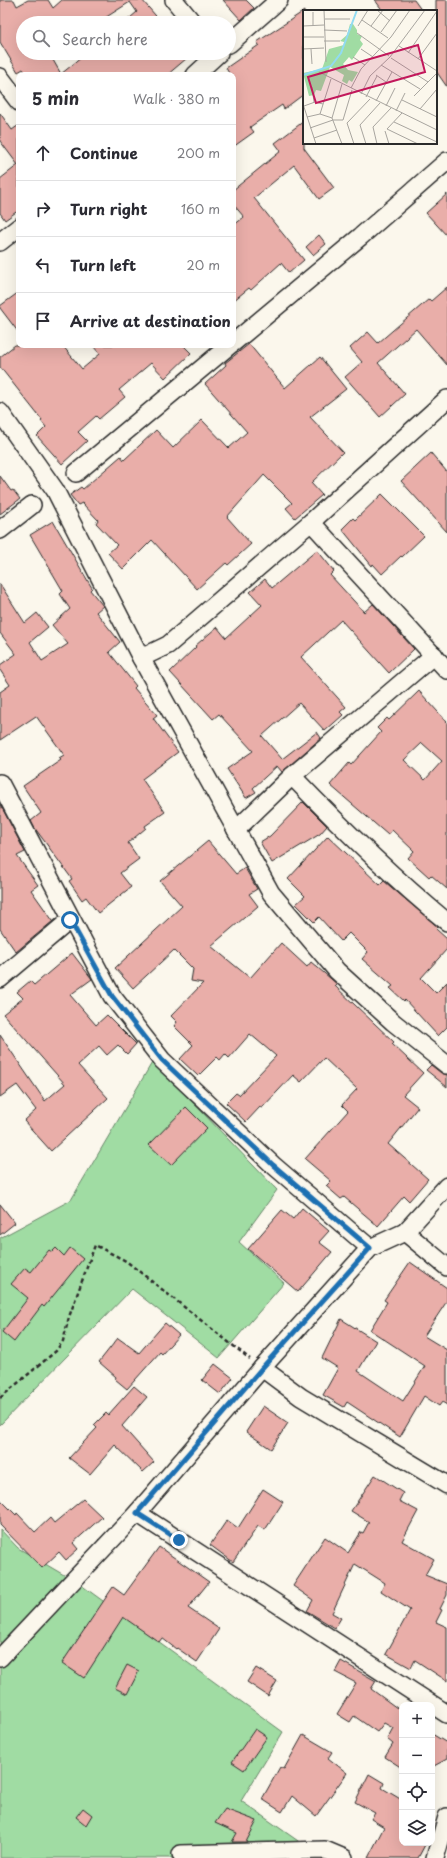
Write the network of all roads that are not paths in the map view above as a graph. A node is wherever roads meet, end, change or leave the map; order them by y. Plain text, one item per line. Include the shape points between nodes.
1 (174, 0) edge
2 (279, 0) edge
3 (187, 16) edge
4 (236, 38) edge
5 (211, 60) edge
6 (198, 72) edge
7 (0, 77) edge
8 (16, 98) edge
9 (447, 161) edge
10 (16, 229) edge
11 (0, 242) edge
12 (236, 340) edge
13 (226, 348) edge
14 (447, 399) edge
15 (0, 412) edge
16 (76, 473) dead end
17 (32, 505) dead end
18 (311, 522) junction
19 (0, 530) edge
20 (434, 655) junction
21 (141, 658) junction
22 (447, 670) edge
23 (292, 776) junction
24 (0, 783) edge
25 (236, 830) junction
26 (70, 920) junction
27 (447, 922) edge
28 (0, 979) edge
29 (447, 1065) edge
30 (447, 1186) edge
31 (405, 1232) junction
32 (370, 1248) junction
33 (447, 1267) edge
34 (262, 1368) junction
35 (447, 1485) edge
36 (137, 1513) junction
37 (0, 1658) edge
38 (447, 1714) edge
39 (447, 1817) edge
40 (181, 1854) dead end
41 (344, 1858) edge
42 (435, 1858) edge

1 - 3 street
2 - 4 street
5 - 6 street
7 - 8 street
9 - 12 street
10 - 11 street
13 - 16 street
14 - 18 street
15 - 21 street via 55,490
17 - 19 street
18 - 20 street
18 - 21 street via 168,645
20 - 22 street
20 - 23 street
21 - 25 street
23 - 25 street
23 - 27 street via 337,823
24 - 26 street
25 - 29 street via 271,893 337,971 393,1022
26 - 28 street
26 - 32 street via 112,996 162,1060 273,1165
30 - 31 street
31 - 32 street
31 - 33 street
32 - 34 street
34 - 35 street via 301,1397
34 - 36 street
36 - 37 street
36 - 38 street
39 - 42 street
40 - 41 street via 325,1850

